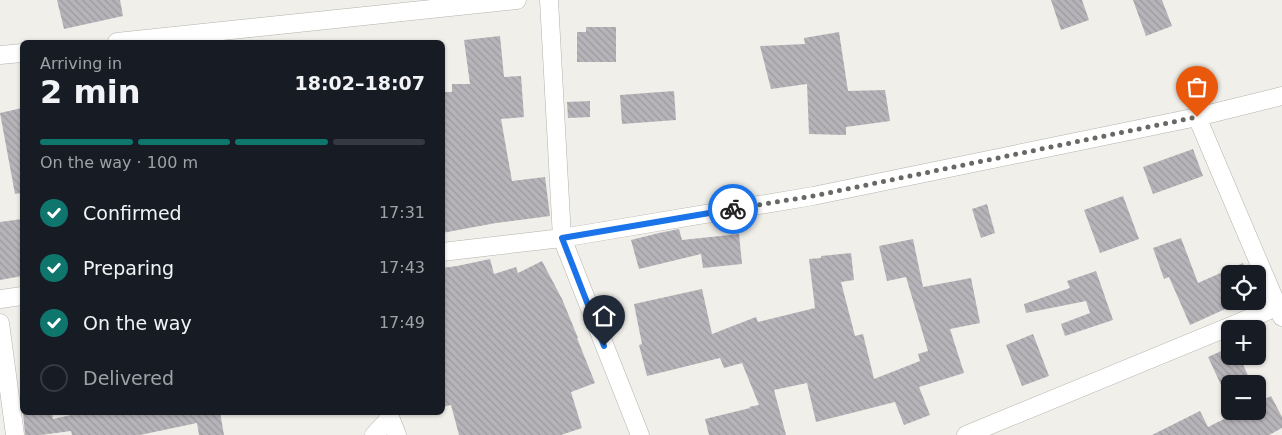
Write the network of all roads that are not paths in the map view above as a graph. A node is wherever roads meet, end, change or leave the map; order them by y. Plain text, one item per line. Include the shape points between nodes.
1 (517, 0) edge
2 (549, 0) edge
3 (136, 40) edge
4 (20, 52) edge
5 (0, 55) edge
6 (1282, 96) edge
7 (1197, 117) junction
8 (562, 238) junction
9 (445, 252) edge
10 (20, 296) edge
11 (0, 299) edge
12 (1279, 312) edge
13 (0, 323) edge
14 (389, 415) edge
15 (15, 435) edge
16 (374, 435) edge
17 (397, 435) edge
18 (640, 435) edge
19 (966, 435) edge

1 - 3 street
2 - 8 street
4 - 5 street
6 - 7 street
7 - 8 street via 813,196
7 - 12 street
8 - 9 street
8 - 18 street
10 - 11 street
12 - 19 street
13 - 15 street
14 - 16 street
14 - 17 street

